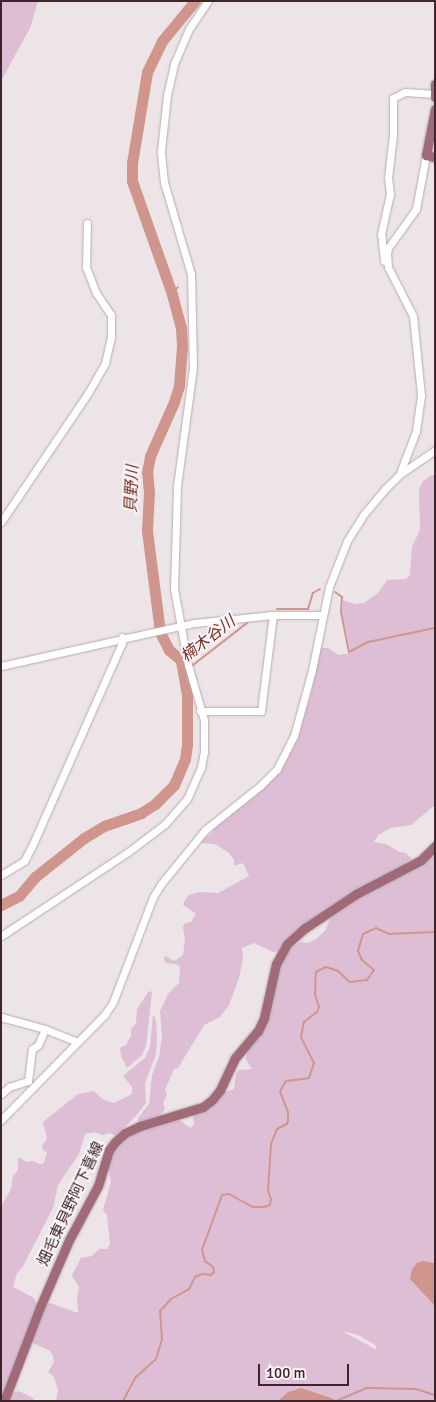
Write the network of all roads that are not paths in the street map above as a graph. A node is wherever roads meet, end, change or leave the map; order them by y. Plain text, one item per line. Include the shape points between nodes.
1 (208, 1) edge
2 (435, 84) edge
3 (435, 96) edge
4 (435, 109) edge
5 (430, 156) edge
6 (87, 222) dead end
7 (388, 267) junction
8 (435, 450) edge
9 (400, 474) junction
10 (1, 522) edge
11 (272, 615) junction
12 (323, 615) junction
13 (180, 626) junction
14 (122, 638) junction
15 (1, 666) edge
16 (200, 711) junction
17 (435, 846) edge
18 (1, 875) edge
19 (1, 936) edge
20 (1, 1017) edge
21 (45, 1029) junction
22 (77, 1042) junction
23 (1, 1094) edge
24 (1, 1120) edge
25 (4, 1401) edge

1 - 13 street via 189,29 174,64 161,152 164,182 188,262 192,289 193,373 176,497 174,589
2 - 3 main road
3 - 7 street via 405,92 393,98 390,194 381,234
4 - 5 main road
5 - 7 street via 416,209 388,248
6 - 10 street via 87,273 111,315 111,336 105,363
7 - 9 street via 413,316 421,395 416,431
8 - 9 street
9 - 12 street via 354,529 335,567
11 - 12 street
11 - 13 street
11 - 16 street via 261,712
12 - 22 street via 294,736 277,769 205,830 161,884 153,896 113,1002
13 - 14 street
13 - 16 street
14 - 15 street
14 - 18 street via 32,846 24,861
16 - 19 street via 204,720 201,767 178,811 128,852
17 - 25 main road, 畑毛東貝野阿下喜線 via 421,860 356,894 287,944 276,964 258,1032 236,1058 212,1100 203,1107 140,1126 115,1142 109,1150 98,1186 68,1240
20 - 21 street
21 - 22 street
21 - 23 street via 38,1045 32,1049 28,1081 9,1087
22 - 24 street

